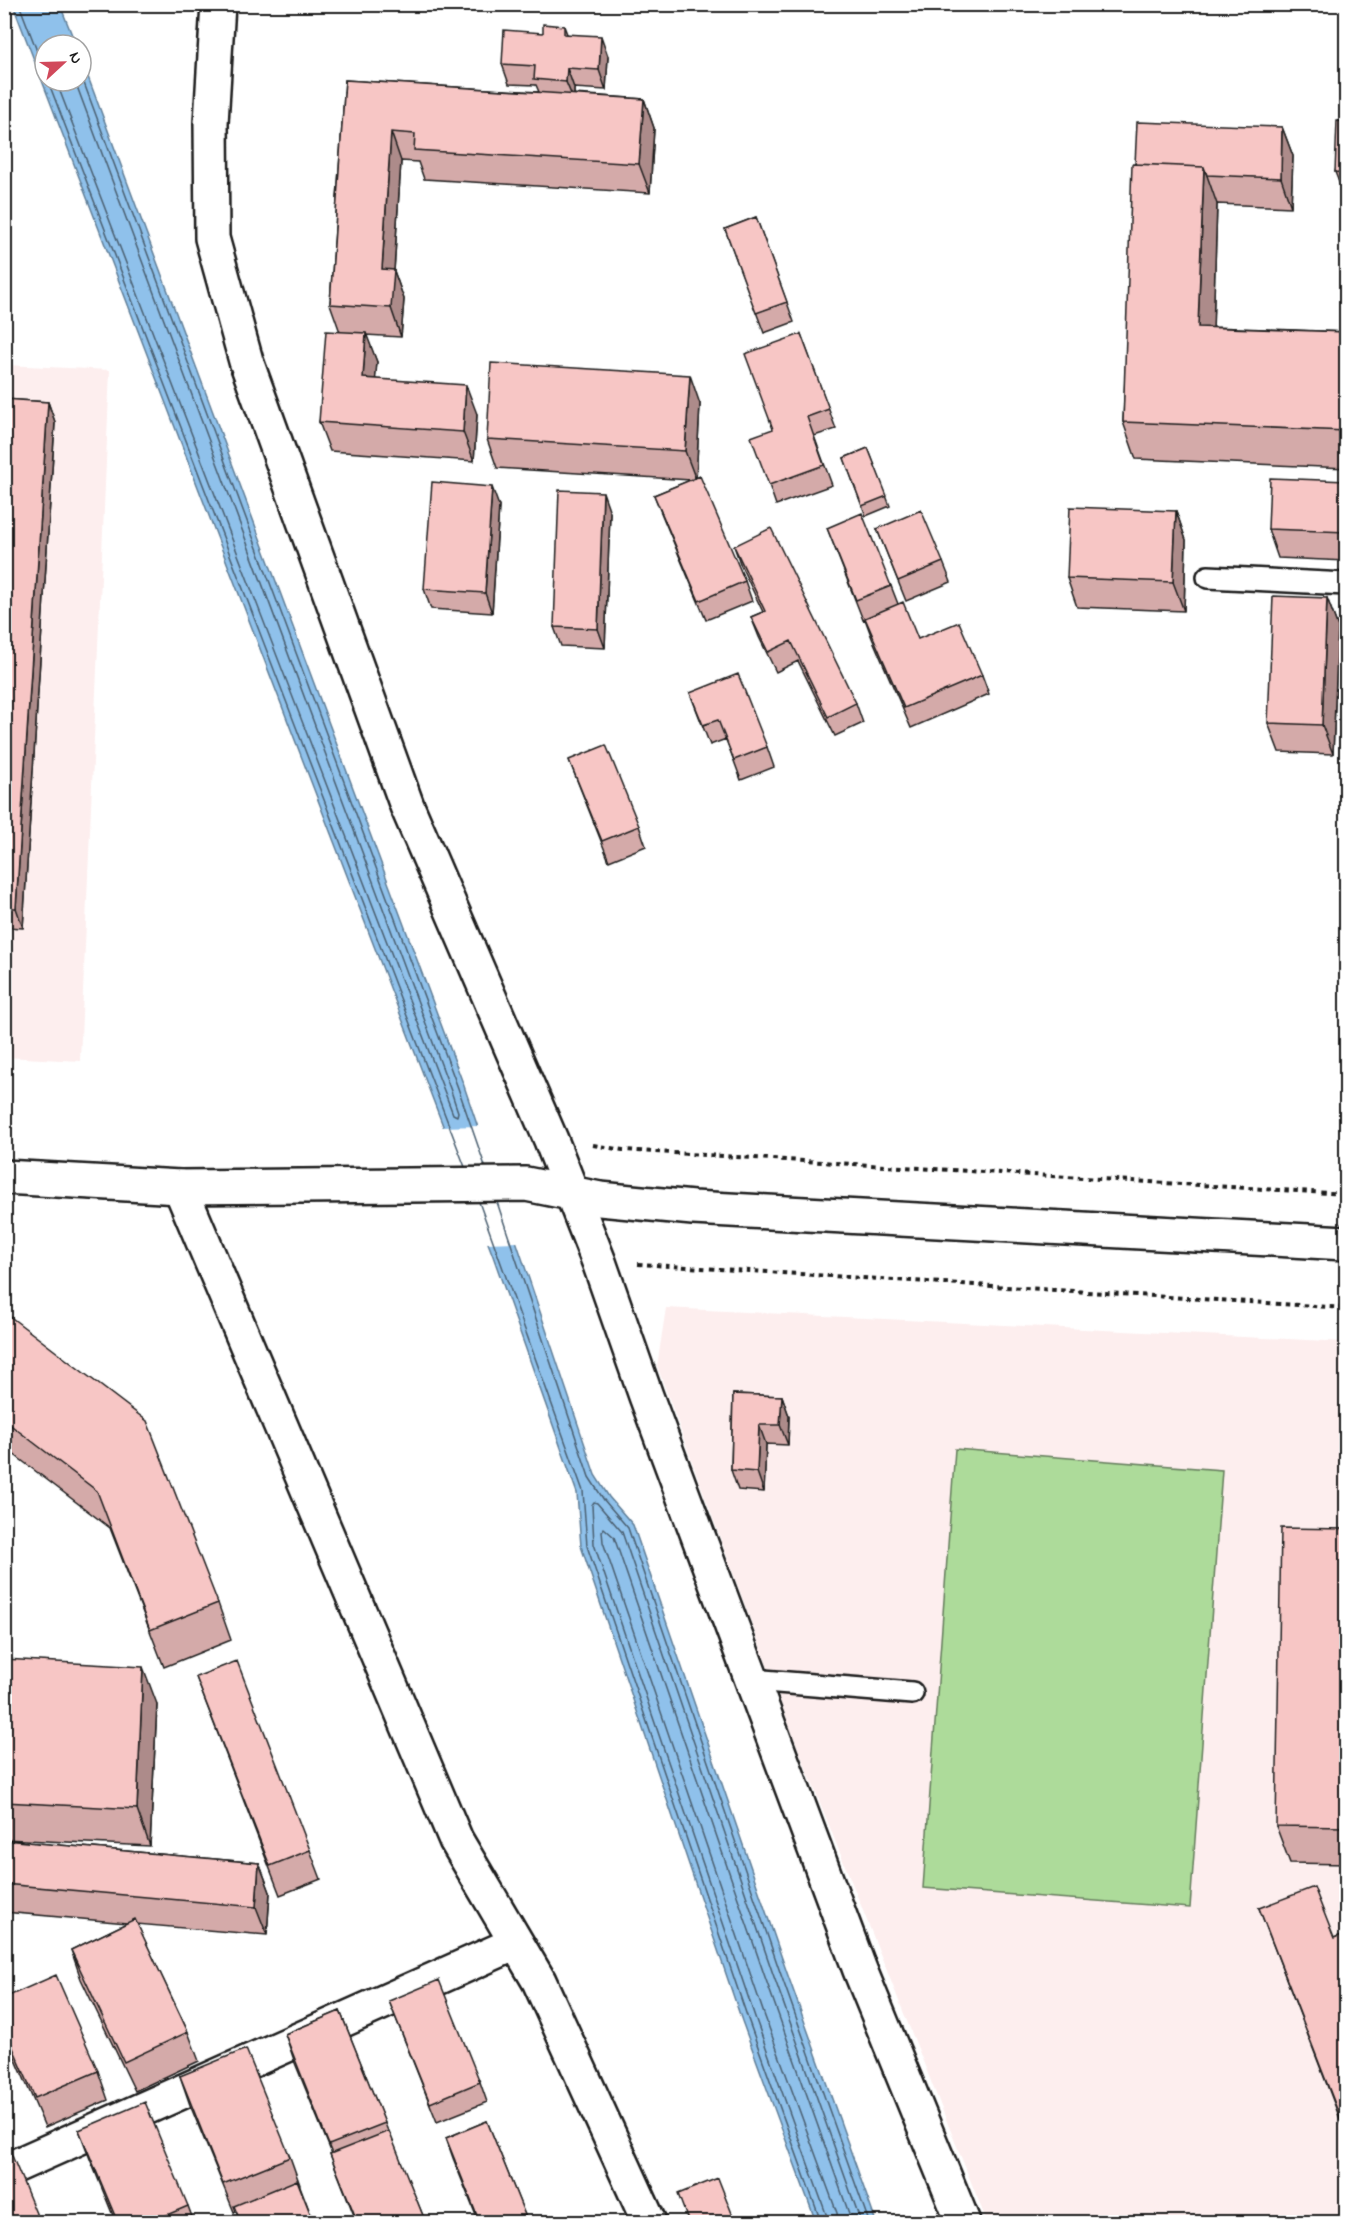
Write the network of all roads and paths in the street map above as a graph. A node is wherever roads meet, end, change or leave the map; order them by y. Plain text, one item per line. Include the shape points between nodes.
1 (218, 4) edge
2 (1208, 577) dead end
3 (1347, 584) edge
4 (551, 1140) junction
5 (4, 1177) edge
6 (180, 1186) junction
7 (570, 1192) junction
8 (1347, 1194) edge
9 (1347, 1243) edge
10 (599, 1262) junction
11 (1347, 1308) edge
12 (752, 1680) junction
13 (912, 1693) dead end
14 (516, 1943) junction
15 (4, 2172) edge
16 (649, 2223) edge
17 (963, 2223) edge

1 - 4 street via 211,123 213,238 246,361 407,806
2 - 3 lane
4 - 7 street
4 - 8 path via 623,1150
5 - 6 street
6 - 7 street via 526,1184
6 - 14 street via 456,1840
7 - 9 street via 600,1199 693,1208
7 - 10 street
10 - 11 path
10 - 12 street
12 - 13 lane
12 - 17 street via 860,1970
14 - 15 street
14 - 16 street via 538,1981

